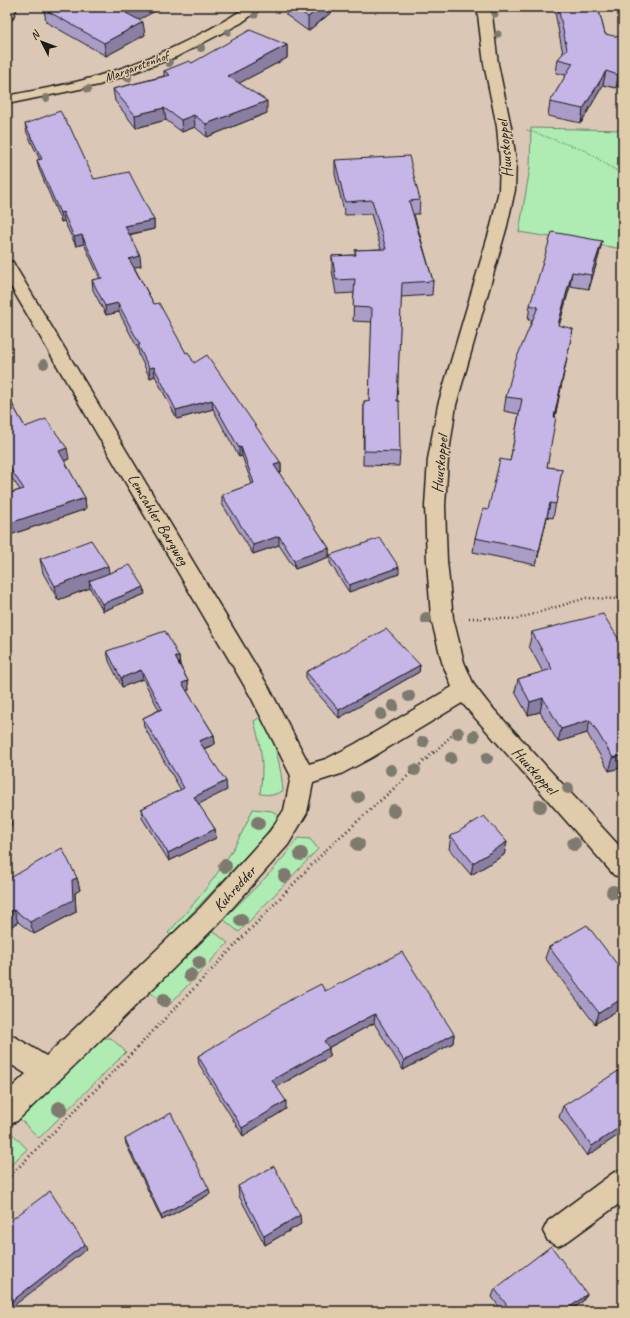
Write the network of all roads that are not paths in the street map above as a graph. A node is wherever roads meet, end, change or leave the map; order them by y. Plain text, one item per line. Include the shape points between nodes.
1 (10, 7) edge
2 (256, 7) edge
3 (484, 7) edge
4 (7, 16) edge
5 (7, 100) edge
6 (7, 266) edge
7 (465, 690) junction
8 (303, 776) junction
9 (623, 867) edge
10 (7, 1047) edge
11 (48, 1072) junction
12 (7, 1111) edge
13 (623, 1183) edge
14 (558, 1231) dead end

1 - 4 street
2 - 5 street, Margaretenhof via 171,54 94,82
3 - 7 street, Huuskoppel via 491,64 504,127 508,161 507,190 447,406 438,459 435,506 442,618 453,662
6 - 8 street, Lemsahler Bargweg via 260,692
7 - 8 street via 333,767
7 - 9 street, Huuskoppel via 480,710
8 - 11 street, Kuhredder via 295,813 279,838 209,916
10 - 11 street
11 - 12 street, Kuhredder
13 - 14 street

